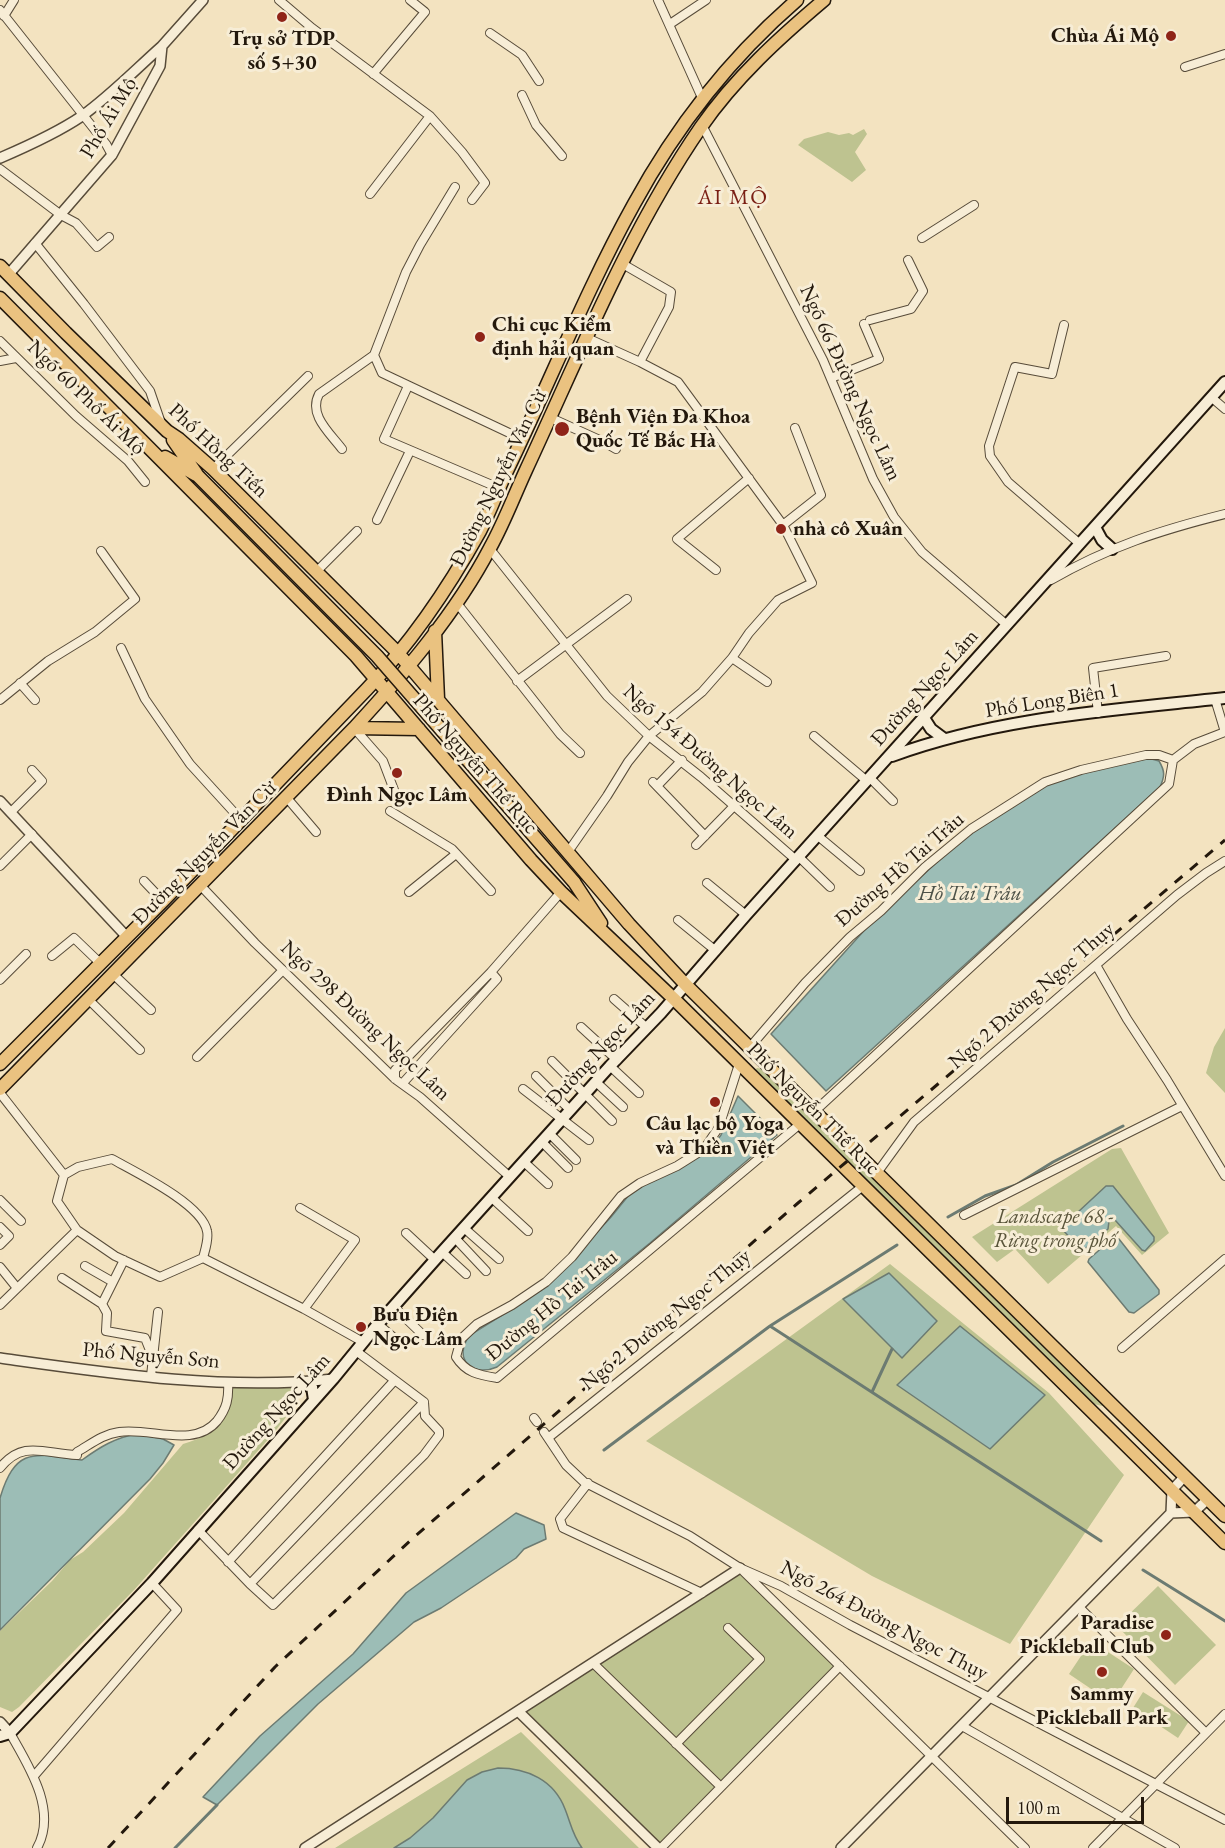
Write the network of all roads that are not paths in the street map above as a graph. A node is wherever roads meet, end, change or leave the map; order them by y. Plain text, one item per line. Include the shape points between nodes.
1 (14, 0) edge
2 (203, 0) edge
3 (279, 0) edge
4 (410, 0) edge
5 (658, 0) edge
6 (706, 0) edge
7 (798, 0) edge
8 (824, 0) edge
9 (2, 13) edge
10 (670, 24) junction
11 (490, 33) dead end
12 (162, 46) junction
13 (1225, 54) edge
14 (1185, 67) dead end
15 (373, 74) junction
16 (539, 81) dead end
17 (522, 95) dead end
18 (703, 100) junction
19 (82, 115) junction
20 (430, 116) junction
21 (702, 125) junction
22 (112, 155) junction
23 (562, 156) dead end
24 (0, 158) edge
25 (0, 169) edge
26 (455, 187) dead end
27 (370, 194) dead end
28 (472, 200) dead end
29 (634, 203) junction
30 (974, 205) dead end
31 (649, 210) junction
32 (61, 215) junction
33 (109, 237) dead end
34 (922, 238) dead end
35 (35, 243) junction
36 (908, 260) dead end
37 (621, 263) junction
38 (4, 270) edge
39 (0, 298) edge
40 (1064, 325) dead end
41 (587, 338) junction
42 (0, 341) edge
43 (374, 355) junction
44 (16, 358) junction
45 (0, 361) edge
46 (640, 362) junction
47 (308, 376) dead end
48 (831, 378) junction
49 (1225, 382) edge
50 (408, 386) junction
51 (1211, 398) junction
52 (1225, 409) edge
53 (551, 418) junction
54 (164, 428) junction
55 (795, 428) dead end
56 (522, 439) junction
57 (150, 448) junction
58 (342, 449) dead end
59 (616, 450) dead end
60 (410, 451) junction
61 (213, 469) junction
62 (198, 476) junction
63 (749, 478) junction
64 (145, 482) dead end
65 (499, 488) junction
66 (1225, 514) edge
67 (377, 520) dead end
68 (783, 525) junction
69 (1095, 527) junction
70 (357, 531) dead end
71 (1080, 544) junction
72 (490, 549) junction
73 (1112, 549) junction
74 (101, 551) dead end
75 (716, 570) dead end
76 (317, 571) junction
77 (1044, 584) junction
78 (627, 599) dead end
79 (456, 602) junction
80 (1007, 625) junction
81 (435, 631) junction
82 (567, 644) junction
83 (121, 648) dead end
84 (398, 653) junction
85 (1166, 656) dead end
86 (732, 658) junction
87 (409, 666) junction
88 (377, 679) junction
89 (517, 681) junction
90 (767, 682) dead end
91 (20, 683) junction
92 (388, 692) junction
93 (1220, 698) edge
94 (438, 699) junction
95 (0, 700) edge
96 (35, 700) dead end
97 (1098, 713) junction
98 (924, 718) junction
99 (354, 728) junction
100 (419, 729) junction
101 (649, 736) junction
102 (814, 736) dead end
103 (943, 738) junction
104 (580, 753) dead end
105 (889, 757) junction
106 (682, 760) junction
107 (1173, 760) junction
108 (32, 770) dead end
109 (868, 779) junction
110 (393, 790) dead end
111 (287, 798) junction
112 (0, 801) edge
113 (893, 801) dead end
114 (734, 806) junction
115 (390, 811) dead end
116 (11, 812) junction
117 (241, 820) junction
118 (316, 832) dead end
119 (32, 834) junction
120 (705, 836) junction
121 (818, 836) junction
122 (696, 845) dead end
123 (568, 852) junction
124 (456, 854) junction
125 (797, 859) junction
126 (1225, 861) edge
127 (0, 866) edge
128 (860, 871) dead end
129 (144, 881) dead end
130 (574, 882) junction
131 (707, 883) dead end
132 (201, 886) junction
133 (831, 887) dead end
134 (491, 891) dead end
135 (409, 892) dead end
136 (561, 892) junction
137 (163, 901) junction
138 (746, 915) junction
139 (678, 920) dead end
140 (629, 924) junction
141 (126, 936) junction
142 (613, 940) junction
143 (716, 951) junction
144 (26, 954) dead end
145 (52, 956) dead end
146 (100, 963) junction
147 (1096, 965) junction
148 (283, 970) junction
149 (491, 972) junction
150 (113, 974) junction
151 (0, 980) edge
152 (686, 985) junction
153 (88, 999) junction
154 (614, 999) dead end
155 (674, 999) junction
156 (151, 1010) dead end
157 (581, 1027) dead end
158 (647, 1028) junction
159 (750, 1047) junction
160 (140, 1050) dead end
161 (197, 1057) dead end
162 (552, 1061) dead end
163 (613, 1063) junction
164 (0, 1064) edge
165 (739, 1064) junction
166 (536, 1076) dead end
167 (398, 1081) junction
168 (596, 1082) junction
169 (523, 1089) dead end
170 (0, 1091) edge
171 (639, 1093) dead end
172 (584, 1095) junction
173 (1182, 1106) junction
174 (623, 1107) dead end
175 (570, 1110) junction
176 (814, 1111) junction
177 (562, 1119) junction
178 (612, 1121) dead end
179 (800, 1124) junction
180 (546, 1138) junction
181 (589, 1140) dead end
182 (576, 1160) dead end
183 (524, 1162) junction
184 (568, 1168) dead end
185 (877, 1173) junction
186 (64, 1175) junction
187 (1225, 1176) edge
188 (510, 1177) junction
189 (548, 1184) dead end
190 (863, 1186) junction
191 (492, 1198) junction
192 (0, 1200) edge
193 (300, 1208) dead end
194 (964, 1215) dead end
195 (21, 1221) dead end
196 (0, 1227) edge
197 (464, 1228) junction
198 (77, 1230) junction
199 (528, 1231) dead end
200 (406, 1233) dead end
201 (455, 1238) junction
202 (0, 1245) edge
203 (438, 1256) junction
204 (203, 1258) junction
205 (499, 1259) dead end
206 (1225, 1259) edge
207 (124, 1260) junction
208 (85, 1266) dead end
209 (0, 1268) edge
210 (486, 1271) dead end
211 (466, 1274) dead end
212 (62, 1278) dead end
213 (113, 1282) junction
214 (17, 1288) junction
215 (102, 1304) junction
216 (0, 1305) edge
217 (394, 1307) junction
218 (304, 1309) junction
219 (158, 1312) dead end
220 (378, 1324) junction
221 (423, 1335) dead end
222 (401, 1344) dead end
223 (359, 1347) junction
224 (1122, 1348) dead end
225 (0, 1358) edge
226 (153, 1358) junction
227 (151, 1376) junction
228 (333, 1379) junction
229 (394, 1381) junction
230 (228, 1382) junction
231 (300, 1383) junction
232 (314, 1400) junction
233 (424, 1402) junction
234 (546, 1435) joint
235 (0, 1468) edge
236 (1185, 1476) junction
237 (588, 1484) junction
238 (1172, 1490) junction
239 (1208, 1498) junction
240 (1194, 1512) junction
241 (1172, 1513) junction
242 (1225, 1516) edge
243 (198, 1530) junction
244 (1225, 1542) edge
245 (228, 1562) junction
246 (740, 1568) junction
247 (152, 1583) junction
248 (250, 1584) junction
249 (702, 1593) junction
250 (1079, 1607) junction
251 (728, 1628) dead end
252 (593, 1663) junction
253 (840, 1666) junction
254 (989, 1697) junction
255 (518, 1711) junction
256 (1225, 1714) edge
257 (0, 1722) edge
258 (962, 1726) junction
259 (1206, 1733) junction
260 (5, 1734) edge
261 (676, 1744) junction
262 (932, 1756) junction
263 (34, 1776) junction
264 (1156, 1784) junction
265 (721, 1787) junction
266 (1122, 1818) junction
267 (1225, 1820) edge
268 (37, 1848) edge
269 (305, 1848) edge
270 (660, 1848) edge
271 (841, 1848) edge
272 (1025, 1848) edge
273 (1093, 1848) edge
274 (1175, 1848) edge

1 - 9 street
2 - 12 street, Phố Ái Mộ
3 - 15 street
4 - 15 street via 425,12
5 - 10 street
6 - 10 street
7 - 18 main road, Đường Nguyễn Văn Cừ via 768,26
8 - 21 main road, Đường Nguyễn Văn Cừ via 782,35
9 - 19 street
10 - 18 street
11 - 16 street via 522,55
12 - 19 street
12 - 22 street, Phố Ái Mộ via 160,66
13 - 14 street
15 - 20 street
17 - 23 street via 536,125
18 - 29 main road, Đường Nguyễn Văn Cừ
19 - 22 street
19 - 24 street
20 - 27 street
20 - 28 street via 486,183
21 - 31 main road, Đường Nguyễn Văn Cừ
21 - 48 street, Ngõ 66 Đường Ngọc Lâm
22 - 32 street, Phố Ái Mộ
25 - 32 street
26 - 43 street via 406,272
29 - 31 main road
29 - 56 main road, Đường Nguyễn Văn Cừ
30 - 34 street
31 - 37 main road, Đường Nguyễn Văn Cừ
32 - 33 street via 76,223 97,247
32 - 35 street, Phố Ái Mộ
35 - 38 street, Phố Ái Mộ
35 - 54 street via 150,391
36 - 48 street via 923,291 912,309 867,322 878,360
37 - 41 main road, Đường Nguyễn Văn Cừ
37 - 46 street via 671,292 669,307
38 - 54 main road, Phố Hồng Tiến
39 - 57 main road
40 - 71 street via 1052,374 1015,367 989,446 990,456 1008,482
41 - 46 street
41 - 53 main road, Đường Nguyễn Văn Cừ
42 - 44 street, Ngõ 60 Phố Ái Mộ
43 - 50 street via 382,374
43 - 58 street via 316,400 317,417
44 - 45 street
44 - 64 street, Ngõ 60 Phố Ái Mộ via 123,456
46 - 63 street via 678,382
47 - 61 street
48 - 80 street, Ngõ 66 Đường Ngọc Lâm via 873,479 894,518 922,552
49 - 51 main road, Đường Ngọc Lâm
50 - 56 street
50 - 60 street via 384,439
51 - 52 street
51 - 69 main road, Đường Ngọc Lâm
53 - 59 street
53 - 72 main road, Đường Nguyễn Văn Cừ
54 - 61 main road, Phố Hồng Tiến
54 - 62 main road
55 - 68 street via 821,495
56 - 65 main road, Đường Nguyễn Văn Cừ
57 - 62 main road
57 - 88 main road
60 - 65 street
60 - 67 street
61 - 76 main road, Phố Hồng Tiến
62 - 130 main road, bridge via 377,656
63 - 68 street
63 - 75 street via 677,539
65 - 84 main road, Đường Nguyễn Văn Cừ via 481,530
66 - 73 street via 1169,528
68 - 86 street via 812,583 778,600
69 - 71 main road, Đường Ngọc Lâm
69 - 73 main road
70 - 76 street
71 - 77 main road, Đường Ngọc Lâm
72 - 79 main road, Đường Nguyễn Văn Cừ
72 - 82 street, Ngõ 154 Đường Ngọc Lâm
73 - 77 street
74 - 91 street via 135,599 95,632
76 - 84 main road, Phố Hồng Tiến
77 - 80 main road, Đường Ngọc Lâm
78 - 82 street
79 - 81 main road, Đường Nguyễn Văn Cừ
79 - 89 street
80 - 98 main road, Đường Ngọc Lâm
81 - 87 main road, Đường Nguyễn Văn Cừ
81 - 94 main road
82 - 89 street
82 - 101 street, Ngõ 154 Đường Ngọc Lâm via 607,696
83 - 117 street via 145,699 184,755
84 - 87 main road, Phố Hồng Tiến
84 - 88 main road, Đường Nguyễn Văn Cừ
85 - 97 street via 1093,668
86 - 90 street
86 - 101 street via 702,692
87 - 92 main road, Đường Nguyễn Văn Cừ
87 - 94 main road, Phố Nguyễn Thế Rục
88 - 92 main road
88 - 117 main road, Đường Nguyễn Văn Cừ
89 - 104 street
91 - 95 street
91 - 96 street
92 - 99 main road, Đường Nguyễn Văn Cừ
92 - 100 main road, Phố Nguyễn Thế Rục
93 - 97 main road, Phố Long Biên 1
93 - 107 street via 1225,732 1194,744
94 - 123 main road, Phố Nguyễn Thế Rục
97 - 103 main road, Phố Long Biên 1
98 - 103 main road
98 - 105 main road, Đường Ngọc Lâm
99 - 100 main road
99 - 110 street via 383,761
99 - 111 main road, Đường Nguyễn Văn Cừ
100 - 136 main road, Phố Nguyễn Thế Rục
101 - 106 street, Ngõ 154 Đường Ngọc Lâm
101 - 123 street
102 - 109 street
103 - 105 main road, Phố Long Biên 1
105 - 109 main road, Đường Ngọc Lâm
106 - 114 street, Ngõ 154 Đường Ngọc Lâm
106 - 120 street via 655,784
107 - 159 street, Đường Hồ Tai Trâu via 1146,755 1052,779 971,829 925,867 805,982
107 - 176 street via 1169,784
108 - 116 street via 42,781
109 - 113 street
109 - 121 main road, Đường Ngọc Lâm
111 - 118 street
111 - 132 main road, Đường Nguyễn Văn Cừ
112 - 116 street
114 - 120 street
114 - 125 street, Ngõ 154 Đường Ngọc Lâm
115 - 124 street
116 - 119 street
117 - 137 main road, Đường Nguyễn Văn Cừ
119 - 127 street
119 - 141 street
120 - 122 street
121 - 125 main road, Đường Ngọc Lâm
121 - 128 street
123 - 140 main road, Phố Nguyễn Thế Rục
124 - 134 street
124 - 135 street
125 - 133 street, Ngõ 154 Đường Ngọc Lâm
125 - 138 main road, Đường Ngọc Lâm
126 - 147 street, Ngõ 2 Đường Ngọc Thụy via 1177,895
129 - 137 street
130 - 140 main road
130 - 142 main road
131 - 138 street
132 - 148 street, Ngõ 298 Đường Ngọc Lâm
132 - 150 main road, Đường Nguyễn Văn Cừ
136 - 142 main road, Phố Nguyễn Thế Rục
136 - 149 street
137 - 141 main road, Đường Nguyễn Văn Cừ
138 - 143 main road, Đường Ngọc Lâm
139 - 143 street
140 - 152 main road, Phố Nguyễn Thế Rục
141 - 146 main road, Đường Nguyễn Văn Cừ
142 - 155 main road, Phố Nguyễn Thế Rục
143 - 152 main road, Đường Ngọc Lâm
144 - 151 street
145 - 146 street via 74,938
146 - 164 main road, Đường Nguyễn Văn Cừ
147 - 173 street
147 - 185 street, Ngõ 2 Đường Ngọc Thụy via 914,1122
148 - 161 street
148 - 167 street, Ngõ 298 Đường Ngọc Lâm
149 - 167 street via 396,1070
149 - 167 street via 497,979
150 - 153 main road, Đường Nguyễn Văn Cừ
150 - 156 street
152 - 155 main road, Đường Ngọc Lâm
152 - 159 main road, Phố Nguyễn Thế Rục
153 - 160 street
153 - 170 main road, Đường Nguyễn Văn Cừ
154 - 158 street
155 - 158 main road, Đường Ngọc Lâm
155 - 165 main road, Phố Nguyễn Thế Rục
157 - 163 street
158 - 163 main road, Đường Ngọc Lâm
159 - 176 main road, Phố Nguyễn Thế Rục
162 - 172 street
163 - 168 main road, Đường Ngọc Lâm
163 - 171 street
165 - 179 main road, Phố Nguyễn Thế Rục
165 - 179 street, Đường Hồ Tai Trâu via 719,1127 704,1149 621,1196 572,1257 546,1282 477,1324 461,1339 456,1357 461,1365 476,1375 498,1378
166 - 175 street
167 - 188 street, Ngõ 298 Đường Ngọc Lâm
168 - 172 main road, Đường Ngọc Lâm
168 - 174 street
169 - 177 street
170 - 186 street
172 - 175 main road, Đường Ngọc Lâm
172 - 178 street
173 - 187 street
173 - 194 street
175 - 177 main road, Đường Ngọc Lâm
176 - 185 main road, Phố Nguyễn Thế Rục
177 - 180 main road, Đường Ngọc Lâm
177 - 181 street
179 - 190 main road, Phố Nguyễn Thế Rục
180 - 182 street
180 - 183 main road, Đường Ngọc Lâm
180 - 184 street
183 - 188 main road, Đường Ngọc Lâm
183 - 189 street
185 - 236 main road, Phố Nguyễn Thế Rục
186 - 198 street via 57,1201
186 - 204 street via 78,1167 112,1159 163,1187 202,1217 208,1232
188 - 191 main road, Đường Ngọc Lâm
190 - 234 street, Ngõ 2 Đường Ngọc Thụy
190 - 238 main road, Phố Nguyễn Thế Rục
191 - 197 main road, Đường Ngọc Lâm
191 - 199 street
192 - 195 street
193 - 218 street via 355,1240
196 - 202 street via 9,1236
197 - 201 main road, Đường Ngọc Lâm
197 - 205 street
198 - 207 street
198 - 214 street
200 - 203 street
201 - 203 main road, Đường Ngọc Lâm
201 - 210 street
203 - 211 street
203 - 217 main road, Đường Ngọc Lâm
204 - 207 street via 160,1277
204 - 218 street
206 - 224 street
207 - 213 street
208 - 213 street
209 - 214 street
212 - 215 street
213 - 215 street
214 - 216 street
215 - 226 street via 107,1313 106,1331 145,1338
217 - 220 main road, Đường Ngọc Lâm
217 - 221 street
218 - 223 street
219 - 226 street
220 - 222 street
220 - 223 main road, Đường Ngọc Lâm
223 - 228 main road, Đường Ngọc Lâm
223 - 229 street
225 - 227 street, Phố Nguyễn Sơn
226 - 227 street
227 - 230 street, Phố Nguyễn Sơn
228 - 231 street, Phố Nguyễn Sơn
228 - 232 main road, Đường Ngọc Lâm
229 - 233 street
229 - 245 street
230 - 231 street, Phố Nguyễn Sơn
230 - 235 street via 224,1410 202,1433 117,1432 103,1436 77,1455 29,1449 8,1458
231 - 232 main road via 312,1387
232 - 243 main road, Đường Ngọc Lâm
233 - 248 street
233 - 248 street via 425,1416 440,1433 424,1455 273,1605
234 - 237 street, Ngõ 264 Đường Ngọc Thụy via 576,1476
236 - 238 street
236 - 239 main road, Phố Nguyễn Thế Rục
237 - 246 street, Ngõ 264 Đường Ngọc Thụy via 690,1536
237 - 249 street via 560,1519 563,1528
238 - 240 main road, Phố Nguyễn Thế Rục
238 - 241 street
239 - 240 street
239 - 242 main road, Phố Nguyễn Thế Rục
240 - 241 street
240 - 244 main road, Phố Nguyễn Thế Rục
241 - 250 street
243 - 245 street
243 - 247 main road, Đường Ngọc Lâm
245 - 248 street
246 - 249 street
246 - 253 street
246 - 254 street, Ngõ 264 Đường Ngọc Thụy
247 - 260 main road, Đường Ngọc Lâm
247 - 263 street via 177,1610
249 - 252 street
250 - 254 street
250 - 259 street
251 - 261 street via 760,1659
252 - 255 street
252 - 261 street
253 - 262 street
253 - 265 street
254 - 258 street
254 - 264 street, Ngõ 264 Đường Ngọc Thụy
255 - 269 street
255 - 270 street
256 - 259 street
257 - 260 street
258 - 262 street
258 - 266 street
259 - 264 street
260 - 263 street
261 - 265 street
262 - 271 street
262 - 272 street
263 - 268 street via 43,1821
264 - 266 street
264 - 267 street, Ngõ 264 Đường Ngọc Thụy
265 - 270 street
266 - 273 street
266 - 274 street

